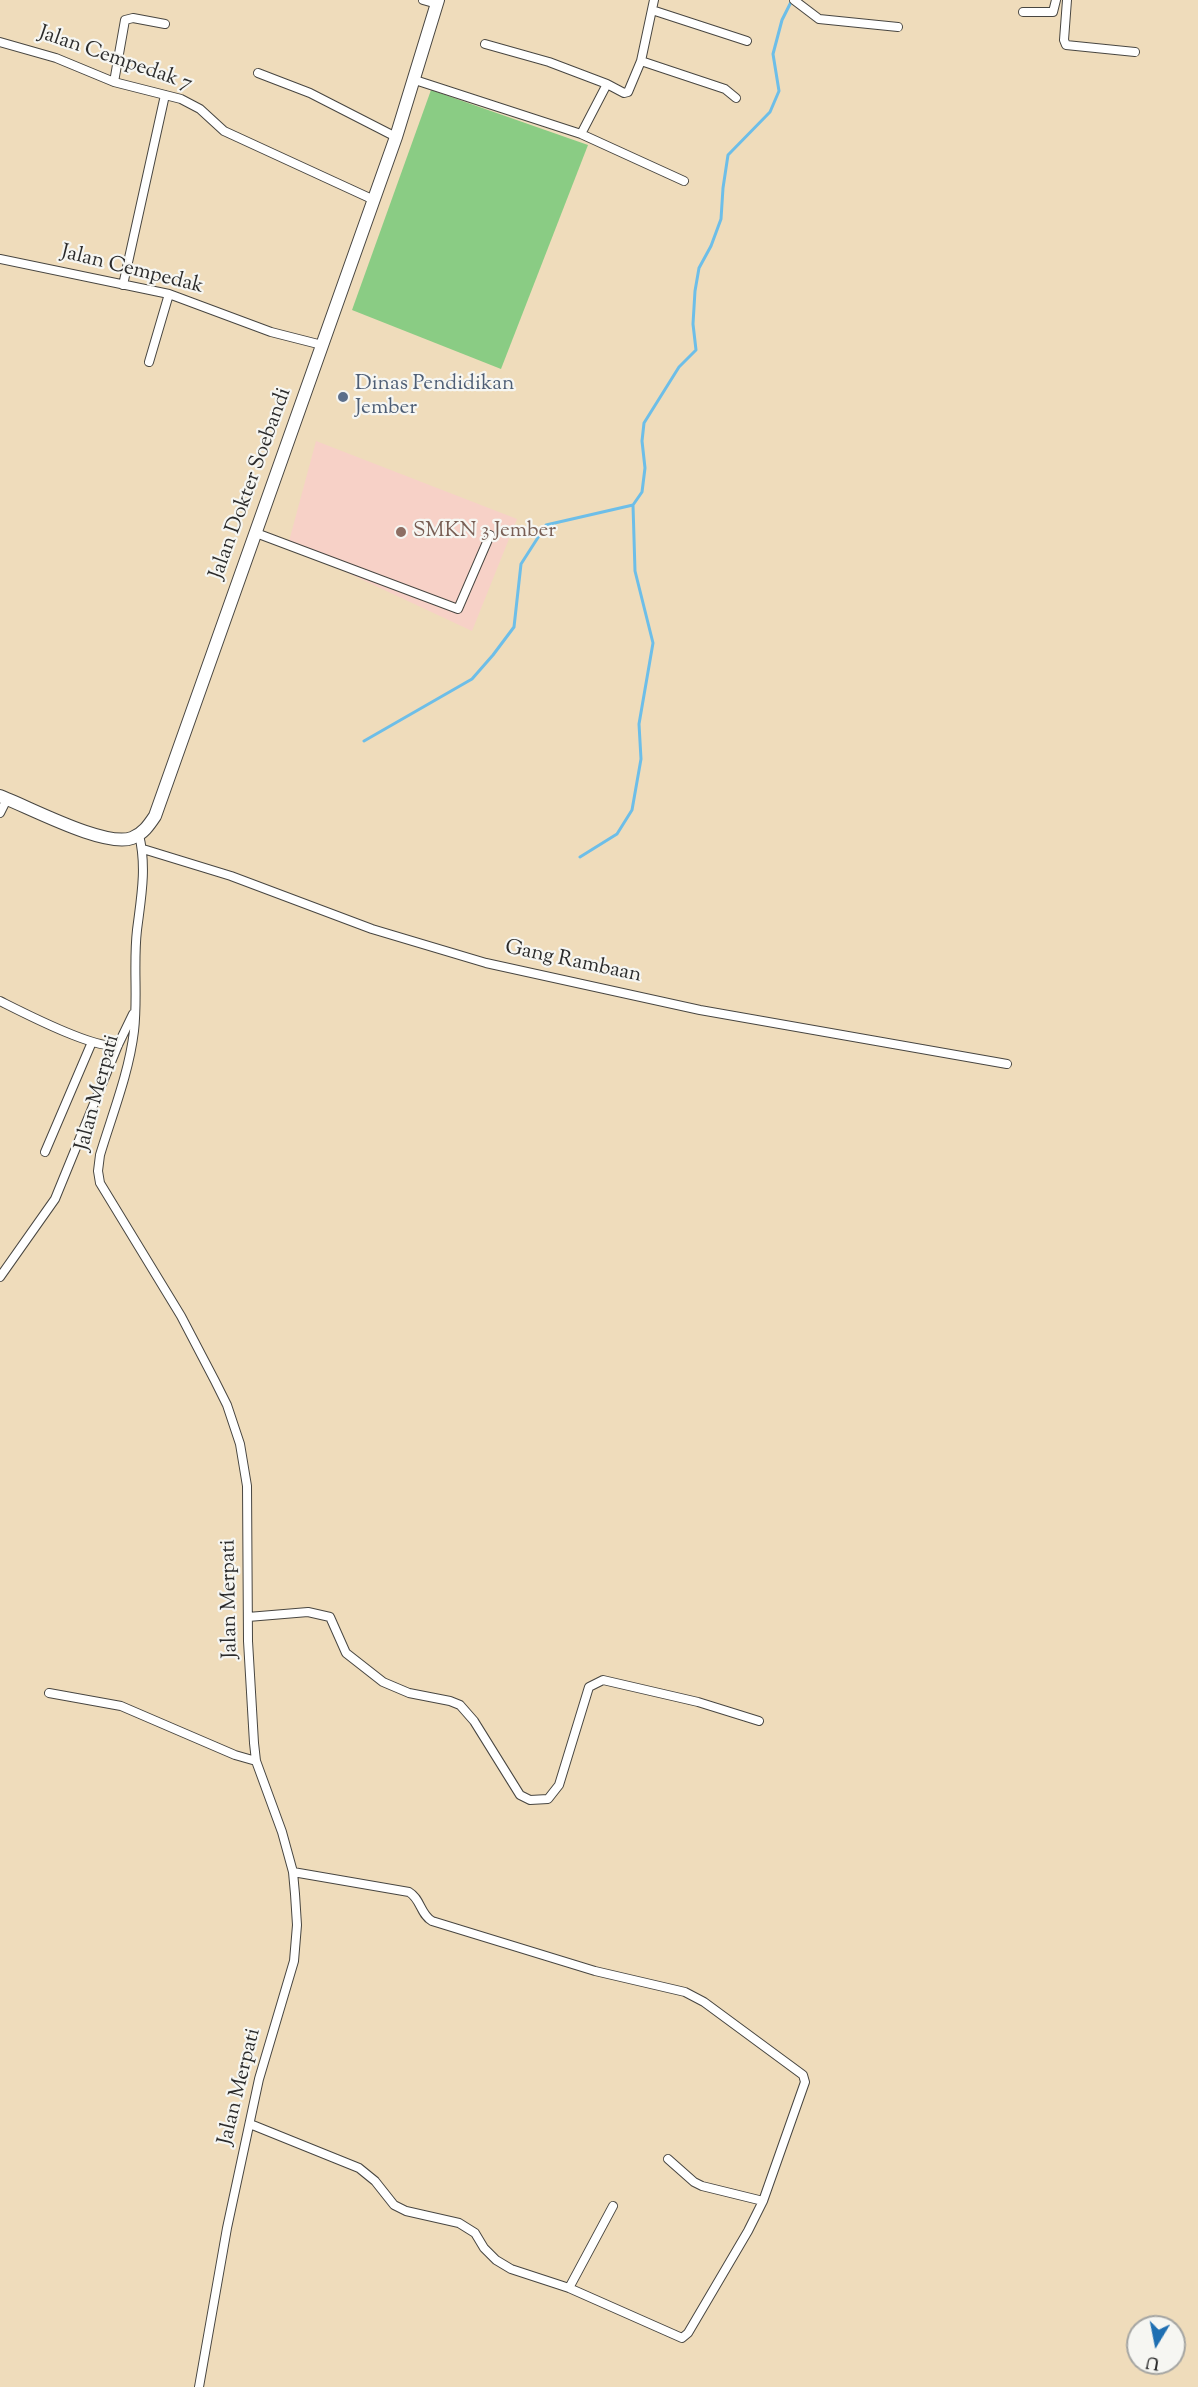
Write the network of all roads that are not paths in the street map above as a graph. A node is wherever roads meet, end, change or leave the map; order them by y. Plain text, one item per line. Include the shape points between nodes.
1 (423, 0) edge
2 (654, 0) edge
3 (794, 0) edge
4 (1056, 0) edge
5 (1067, 0) edge
6 (437, 2) edge
7 (652, 10) junction
8 (1023, 12) dead end
9 (165, 24) dead end
10 (898, 27) dead end
11 (747, 41) dead end
12 (0, 42) edge
13 (485, 44) dead end
14 (1135, 52) dead end
15 (641, 61) junction
16 (258, 73) dead end
17 (415, 80) junction
18 (114, 82) junction
19 (607, 84) junction
20 (165, 95) junction
21 (736, 98) dead end
22 (581, 134) junction
23 (396, 137) junction
24 (684, 181) dead end
25 (374, 200) junction
26 (0, 259) edge
27 (123, 285) junction
28 (169, 294) junction
29 (322, 345) junction
30 (149, 362) dead end
31 (256, 533) junction
32 (490, 535) dead end
33 (3, 798) edge
34 (0, 813) edge
35 (139, 835) junction
36 (143, 849) junction
37 (0, 1001) edge
38 (134, 1011) junction
39 (92, 1042) junction
40 (118, 1045) junction
41 (1007, 1064) dead end
42 (45, 1152) dead end
43 (0, 1277) edge
44 (248, 1617) junction
45 (49, 1693) dead end
46 (759, 1721) dead end
47 (256, 1761) junction
48 (293, 1872) junction
49 (250, 2124) junction
50 (668, 2159) dead end
51 (763, 2201) junction
52 (612, 2206) dead end
53 (569, 2288) junction
54 (199, 2387) edge

1 - 6 street
2 - 7 street
3 - 10 street via 819,19
4 - 8 street via 1053,12
5 - 14 street via 1066,45
6 - 17 main road, Jalan Dokter Soebandi
7 - 11 street
7 - 15 street
9 - 18 street via 125,20
12 - 18 street, Jalan Cempedak 7 via 56,58
13 - 19 street via 539,58
15 - 19 street via 627,93
15 - 21 street via 724,89
16 - 23 street via 310,93
17 - 22 street
17 - 23 main road, Jalan Dokter Soebandi
18 - 20 street, Jalan Cempedak 7
19 - 22 street
20 - 25 street, Jalan Cempedak 7 via 200,109 224,131
20 - 27 street
22 - 24 street
23 - 25 main road, Jalan Dokter Soebandi
25 - 29 main road, Jalan Dokter Soebandi
26 - 27 street, Jalan Cempedak
27 - 28 street, Jalan Cempedak
28 - 29 street, Jalan Cempedak via 271,332
28 - 30 street
29 - 31 main road, Jalan Dokter Soebandi
31 - 32 street via 458,609
31 - 35 main road, Jalan Dokter Soebandi via 155,816
33 - 34 street
33 - 35 main road via 97,836 117,840
35 - 36 street, Jalan Merpati
36 - 38 street, Jalan Merpati
36 - 41 street, Gang Rambaan via 231,876 372,929 486,963 700,1010
37 - 39 street
38 - 40 street
38 - 44 street, Jalan Merpati via 130,1055 100,1155 100,1183 191,1335 234,1425 247,1486
39 - 40 street
39 - 42 street
40 - 43 street via 55,1199
44 - 46 street via 308,1612 330,1617 346,1653 383,1682 409,1693 460,1704 519,1795 530,1800 548,1799 559,1785 589,1687 603,1680 698,1701
44 - 47 street, Jalan Merpati
45 - 47 street via 121,1706
47 - 48 street, Jalan Merpati
48 - 49 street, Jalan Merpati via 297,1925 294,1961 264,2060
48 - 51 street via 409,1892 432,1921 595,1971 685,1992 704,2002 805,2078
49 - 53 street via 359,2168 394,2205 467,2227 495,2260
49 - 54 street, Jalan Merpati
50 - 51 street via 702,2186
51 - 53 street via 685,2336 674,2336
52 - 53 street

